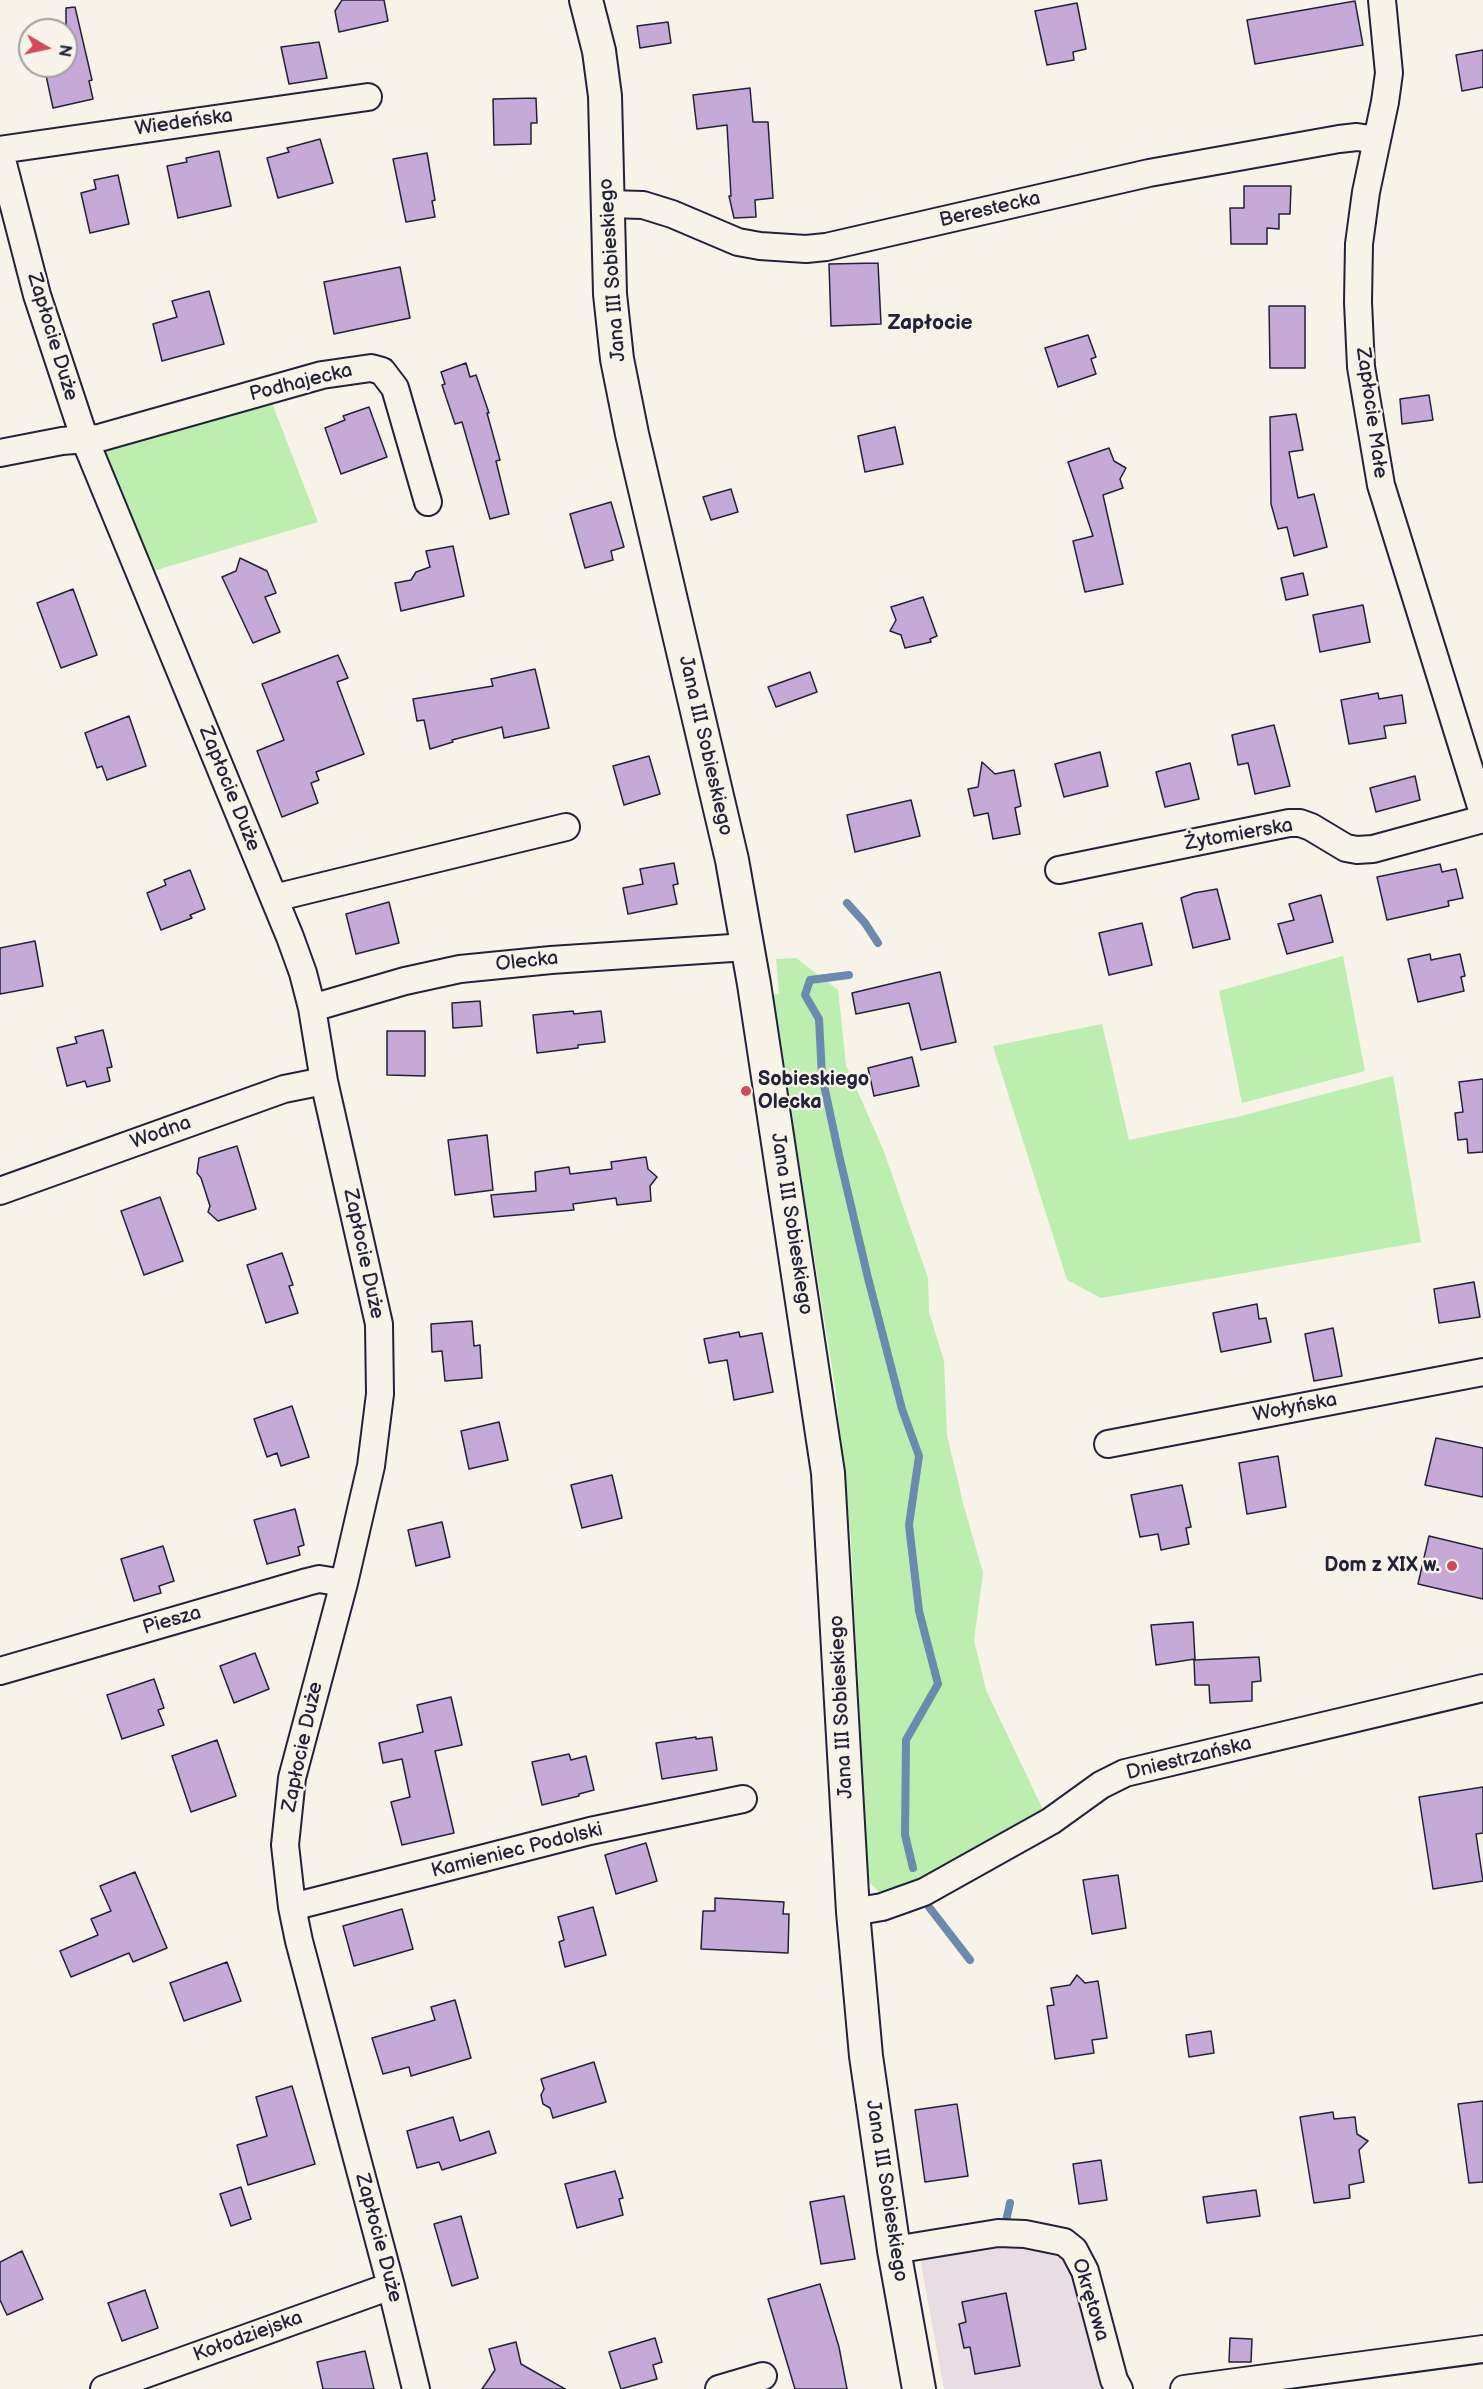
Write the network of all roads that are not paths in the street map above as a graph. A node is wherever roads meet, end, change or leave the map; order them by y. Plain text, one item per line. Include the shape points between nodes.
1 (586, 0) edge
2 (1382, 0) edge
3 (368, 97) dead end
4 (1377, 140) junction
5 (0, 151) edge
6 (608, 204) junction
7 (85, 440) junction
8 (0, 453) edge
9 (428, 502) dead end
10 (1483, 813) edge
11 (1483, 819) edge
12 (566, 827) dead end
13 (1059, 870) dead end
14 (274, 898) junction
15 (747, 947) junction
16 (312, 1008) junction
17 (324, 1081) junction
18 (0, 1191) edge
19 (1483, 1372) edge
20 (1108, 1444) dead end
21 (344, 1583) junction
22 (0, 1671) edge
23 (1483, 1688) edge
24 (743, 1799) dead end
25 (292, 1907) junction
26 (853, 1912) junction
27 (894, 2250) junction
28 (391, 2286) junction
29 (1483, 2349) edge
30 (763, 2376) dead end
31 (104, 2389) edge
32 (416, 2389) edge
33 (719, 2389) edge
34 (919, 2389) edge
35 (1119, 2389) edge
36 (1184, 2389) edge

1 - 6 street, Jana III Sobieskiego via 605,96
2 - 4 street, Zapłocie Małe via 1389,73
3 - 5 street, Wiedeńska
4 - 6 street, Berestecka via 1339,139 1149,173 961,218 806,249 738,242 672,213 643,205
4 - 10 street, Zapłocie Małe via 1359,244 1361,367 1369,420 1381,485
5 - 7 street, Zapłocie Duże via 37,295
6 - 15 street, Jana III Sobieskiego via 610,294 617,359 732,860
7 - 8 street, Podhajecka
7 - 9 street, Podhajecka via 322,375 371,368 382,371 395,388
7 - 14 street, Zapłocie Duże
11 - 13 street, Żytomierska via 1357,850 1346,848 1311,827 1288,823
12 - 14 street
14 - 16 street, Zapłocie Duże
15 - 16 street, Olecka via 460,969
15 - 26 street, Jana III Sobieskiego via 828,1473
16 - 17 street, Zapłocie Duże
17 - 18 street, Wodna via 284,1089
17 - 21 street, Zapłocie Duże via 371,1284 381,1359 371,1466
19 - 20 street, Wołyńska
21 - 22 street, Piesza via 319,1579 307,1582
21 - 25 street, Zapłocie Duże via 292,1779 285,1845
23 - 26 street, Dniestrzańska via 1125,1773 1051,1821 924,1892 882,1907
24 - 25 street, Kamieniec Podolski via 590,1831
25 - 28 street, Zapłocie Duże
26 - 27 street, Jana III Sobieskiego via 866,2056
27 - 34 street, Jana III Sobieskiego
27 - 35 street, Okrętowa via 998,2233 1064,2242 1074,2250 1085,2271 1113,2380
28 - 31 street, Kołodziejska
28 - 32 street, Zapłocie Duże
29 - 36 street
30 - 33 street

